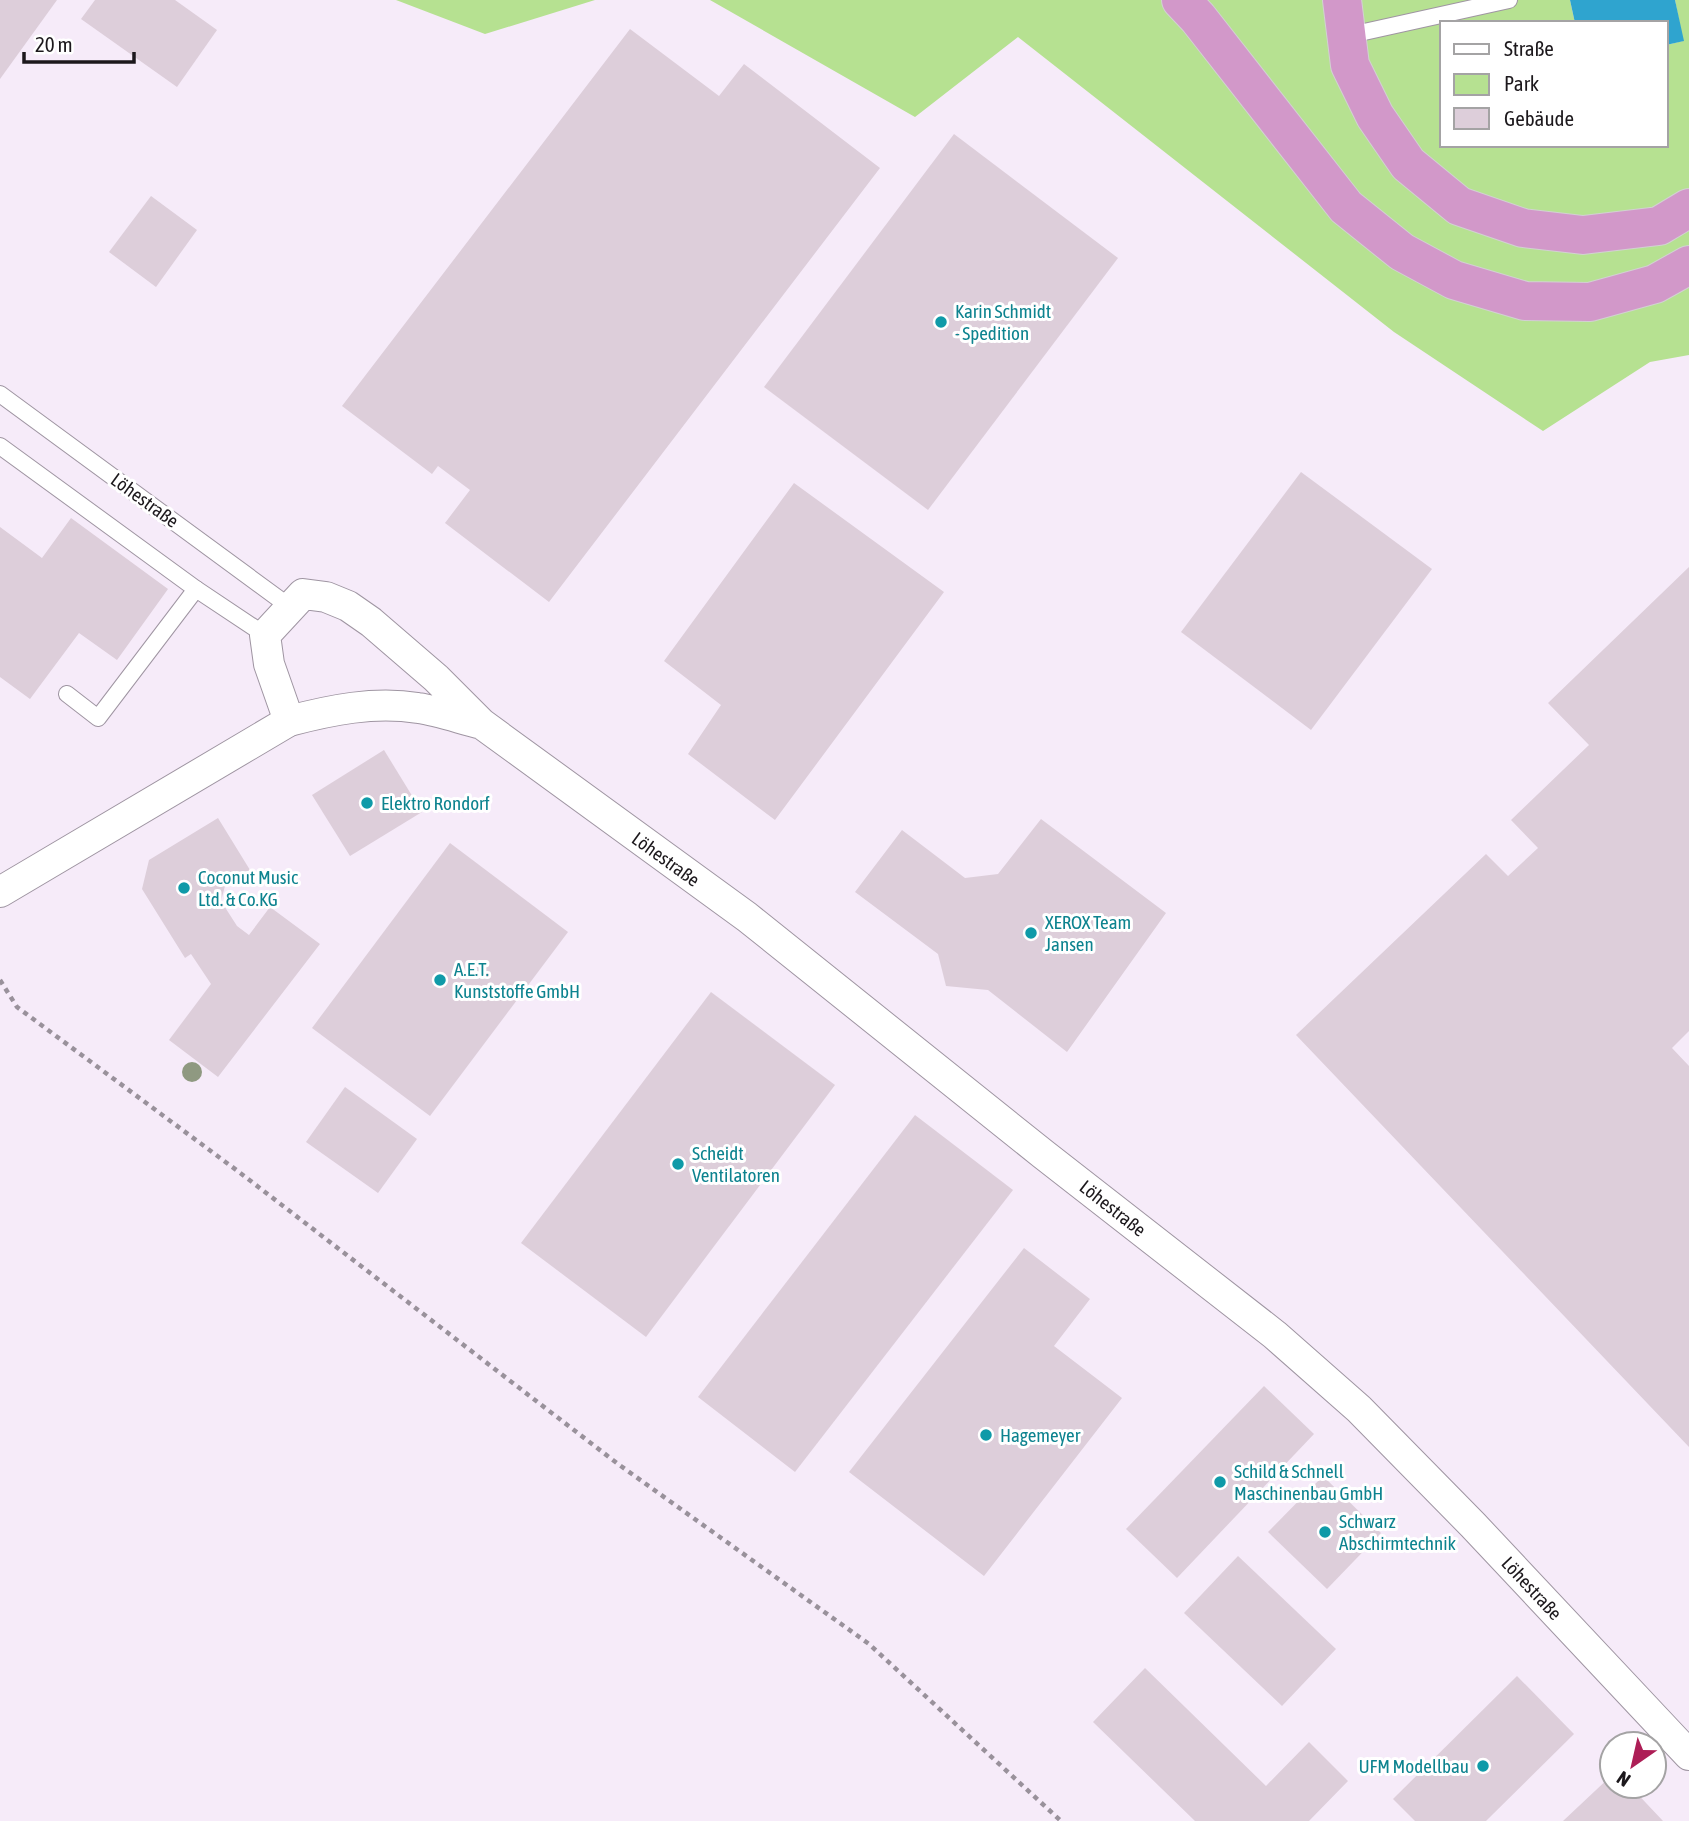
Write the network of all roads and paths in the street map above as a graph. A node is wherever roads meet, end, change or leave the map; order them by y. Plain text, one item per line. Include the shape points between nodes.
1 (1181, 0) edge
2 (1509, 0) edge
3 (1344, 18) edge
4 (1689, 208) edge
5 (1689, 265) edge
6 (0, 394) edge
7 (0, 446) edge
8 (196, 589) junction
9 (290, 607) junction
10 (265, 635) junction
11 (67, 694) dead end
12 (289, 721) junction
13 (482, 724) junction
14 (0, 892) edge
15 (0, 980) edge
16 (1689, 1755) edge
17 (1061, 1821) edge

1 - 5 highway via 1346,207 1402,252 1454,280 1525,301 1590,302 1655,284
2 - 3 lane
3 - 4 highway via 1349,65 1375,116 1408,164 1459,206 1523,228 1583,235 1660,226
6 - 9 lane, Löhestraße
7 - 8 lane
8 - 10 lane
8 - 11 lane via 98,718
9 - 10 street, Löhestraße
9 - 13 street, Löhestraße via 303,594 348,606 436,678
10 - 12 street via 269,664
12 - 13 street, Löhestraße via 368,705 418,708
12 - 14 street, Löhestraße
13 - 16 street, Löhestraße via 747,917 1275,1335 1359,1409
15 - 17 path via 17,1007 618,1464 869,1644

